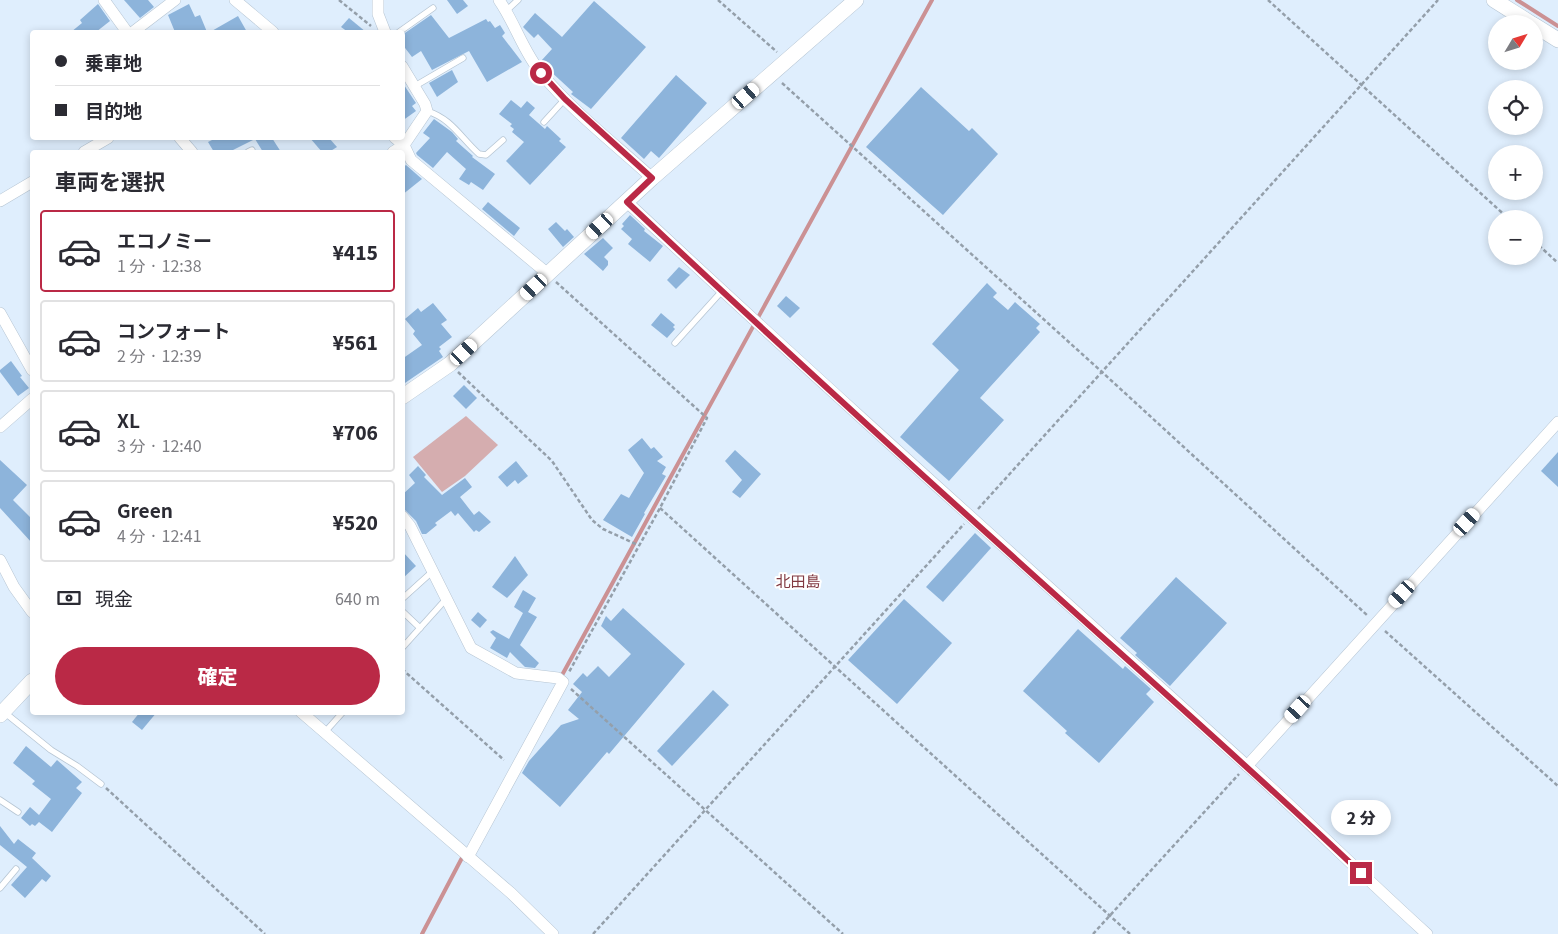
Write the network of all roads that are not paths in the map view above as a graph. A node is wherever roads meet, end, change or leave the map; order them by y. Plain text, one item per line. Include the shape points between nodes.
1 (104, 0) edge
2 (175, 0) edge
3 (235, 0) edge
4 (378, 0) edge
5 (499, 0) edge
6 (518, 0) edge
7 (856, 0) edge
8 (1494, 0) edge
9 (433, 8) dead end
10 (506, 11) junction
11 (1518, 15) edge
12 (126, 30) edge
13 (136, 30) edge
14 (271, 30) edge
15 (385, 30) edge
16 (401, 30) edge
17 (1543, 30) edge
18 (1558, 40) edge
19 (463, 58) dead end
20 (405, 71) edge
21 (415, 86) junction
22 (565, 99) junction
23 (426, 111) junction
24 (544, 122) dead end
25 (105, 140) edge
26 (182, 140) edge
27 (398, 140) edge
28 (503, 140) dead end
29 (404, 145) junction
30 (87, 150) edge
31 (190, 150) edge
32 (396, 150) edge
33 (652, 178) junction
34 (30, 183) edge
35 (0, 201) edge
36 (627, 202) junction
37 (548, 274) junction
38 (722, 291) junction
39 (0, 313) edge
40 (675, 343) dead end
41 (30, 366) edge
42 (405, 395) edge
43 (30, 403) edge
44 (1558, 422) edge
45 (0, 427) edge
46 (405, 520) edge
47 (0, 560) edge
48 (433, 571) junction
49 (405, 596) edge
50 (447, 598) junction
51 (30, 609) edge
52 (405, 614) edge
53 (420, 628) junction
54 (405, 645) edge
55 (30, 683) edge
56 (2, 714) edge
57 (305, 715) edge
58 (340, 715) edge
59 (325, 732) junction
60 (1247, 766) junction
61 (101, 784) road end
62 (0, 800) edge
63 (18, 812) dead end
64 (468, 857) junction
65 (16, 869) dead end
66 (0, 888) edge
67 (553, 934) edge
68 (1427, 934) edge

1 - 12 street
2 - 13 street
3 - 14 street
4 - 15 street via 378,14
5 - 10 street
6 - 10 lane
7 - 33 street
8 - 11 street
9 - 16 lane
10 - 22 street via 530,57
17 - 18 street
19 - 21 lane
20 - 21 street
21 - 23 street
22 - 24 lane
22 - 33 street
23 - 28 lane via 448,122 479,154 486,155
23 - 29 street
25 - 30 street
26 - 31 street
27 - 29 street
29 - 32 street
29 - 37 street via 411,160
33 - 36 street
34 - 35 street
36 - 37 street
36 - 38 street
37 - 42 street via 450,364
38 - 40 lane
38 - 60 street
39 - 41 street
43 - 45 street
44 - 60 street
46 - 48 street
47 - 51 street
48 - 49 lane
48 - 50 street
50 - 53 lane
50 - 64 street via 471,648 516,673 558,678 563,682
52 - 53 lane
53 - 54 lane
55 - 56 street
56 - 61 lane
57 - 59 street
58 - 59 lane
59 - 64 street
60 - 68 street
62 - 63 lane
64 - 67 street
65 - 66 lane

